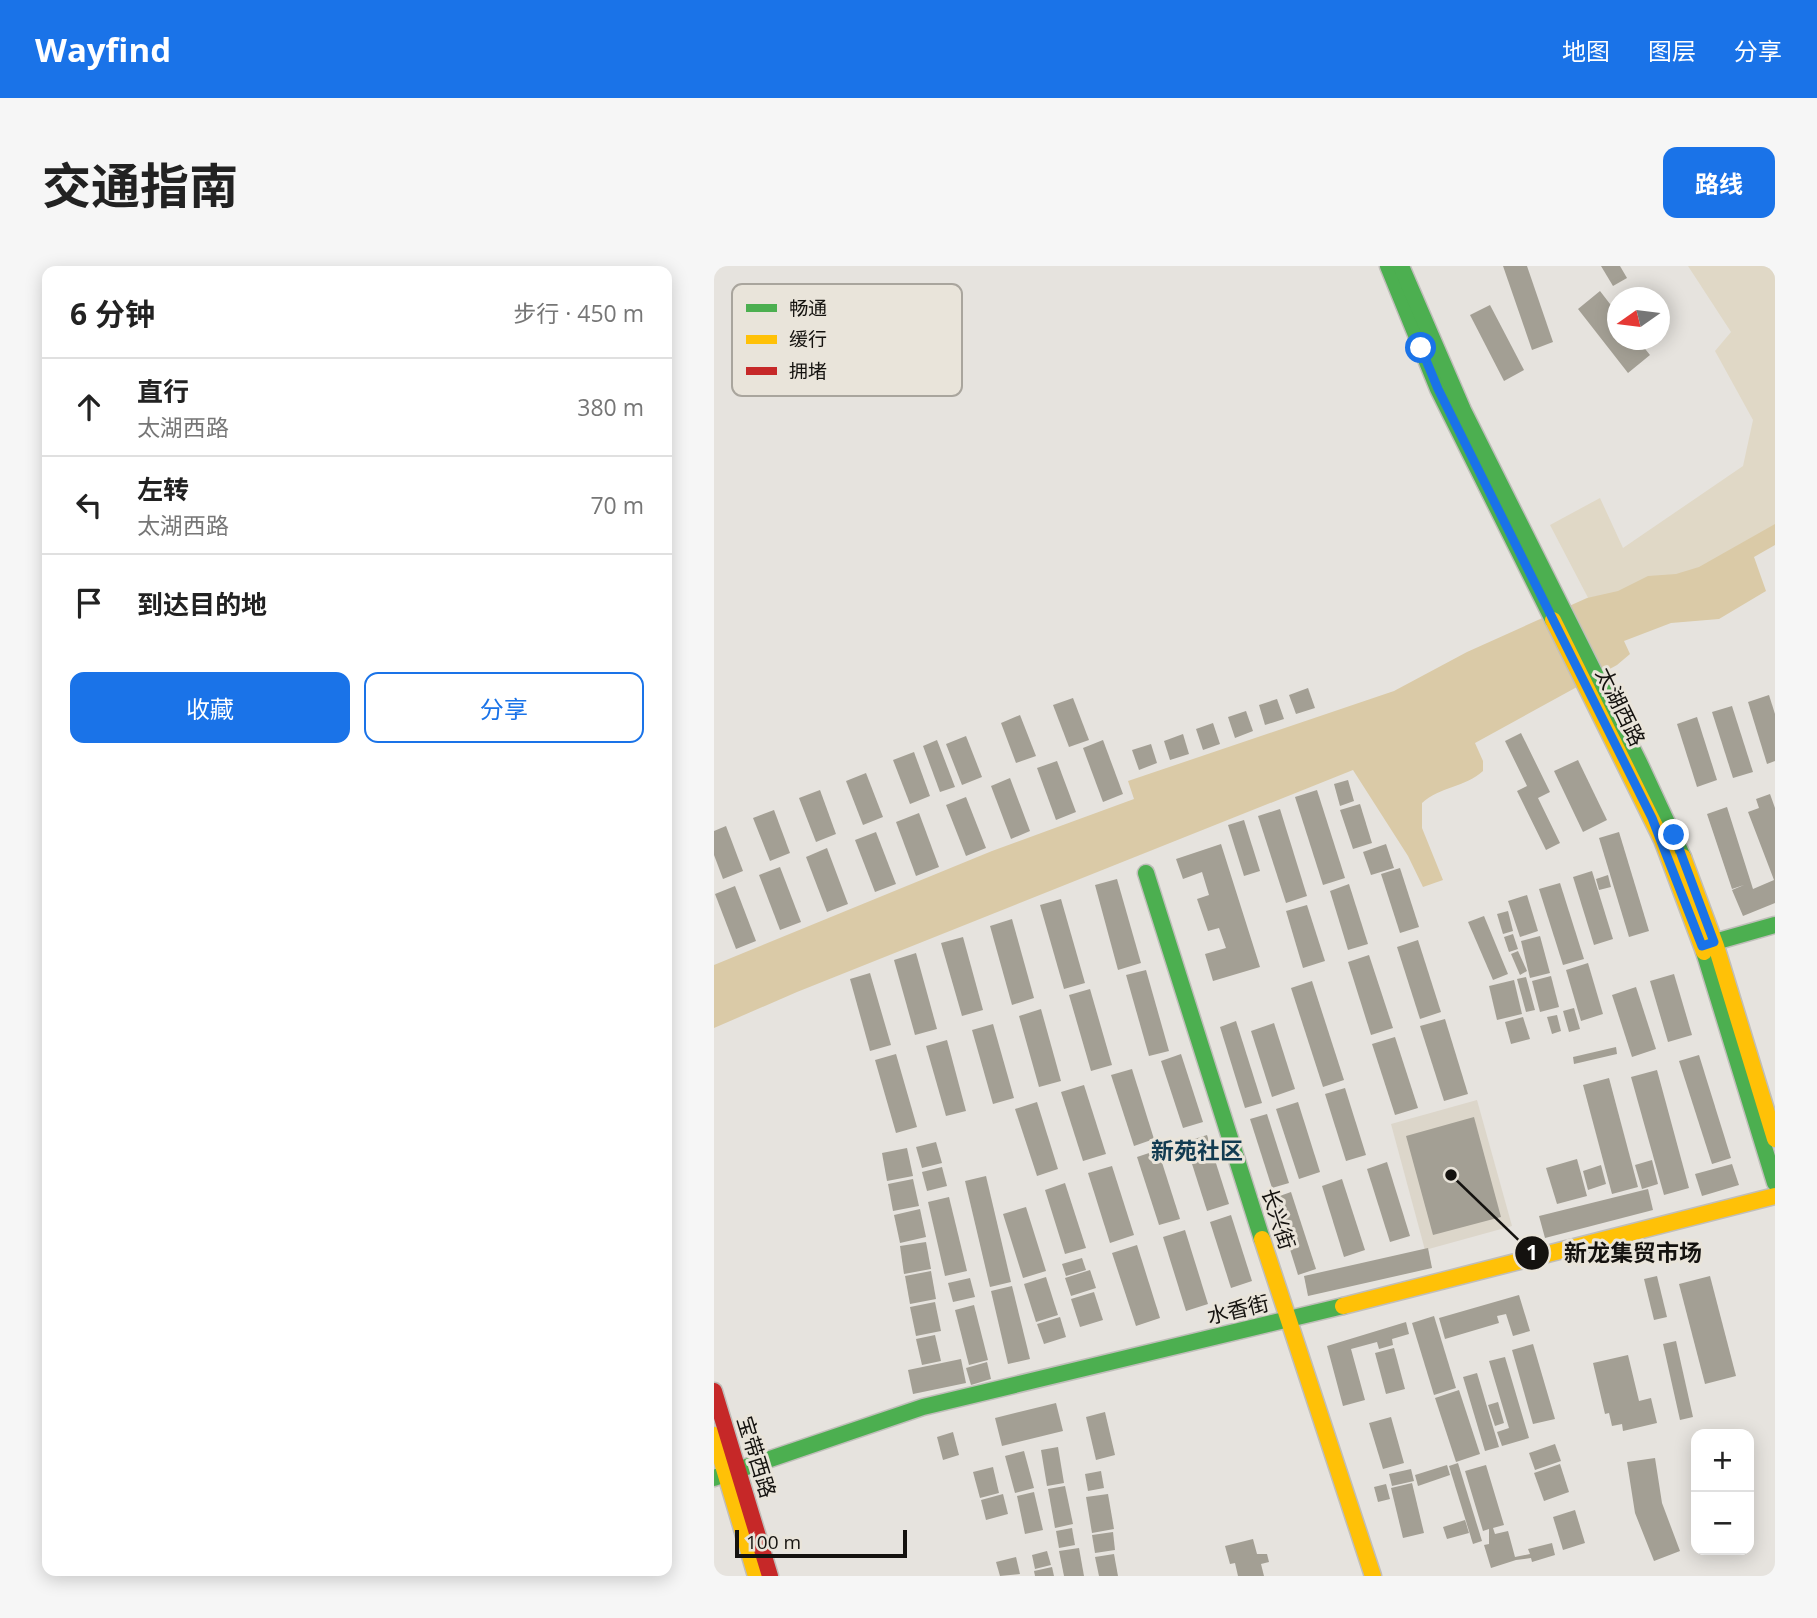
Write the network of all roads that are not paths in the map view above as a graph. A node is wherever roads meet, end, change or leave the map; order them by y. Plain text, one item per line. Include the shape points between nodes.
1 (1388, 266) edge
2 (1401, 266) edge
3 (1552, 605) junction
4 (1146, 873) dead end
5 (1775, 925) edge
6 (1708, 944) junction
7 (1775, 1139) edge
8 (1775, 1183) edge
9 (1775, 1196) edge
10 (1287, 1320) junction
11 (714, 1391) edge
12 (714, 1435) edge
13 (726, 1473) edge
14 (756, 1576) edge
15 (770, 1576) edge
16 (1373, 1576) edge

1 - 3 main road, 太湖西路 via 1438,389
2 - 3 main road, 太湖西路 via 1455,396
3 - 6 main road, 太湖西路 via 1592,682
4 - 10 main road, 长兴街
5 - 6 main road
6 - 7 main road, 太湖西路
6 - 8 main road, 太湖西路
9 - 10 main road, 水香街
10 - 13 main road, 水香街 via 923,1407
10 - 16 main road, 长兴街
11 - 13 main road, 宝带西路
12 - 13 main road, 宝带西路
13 - 14 main road, 宝带西路
13 - 15 main road, 宝带西路

